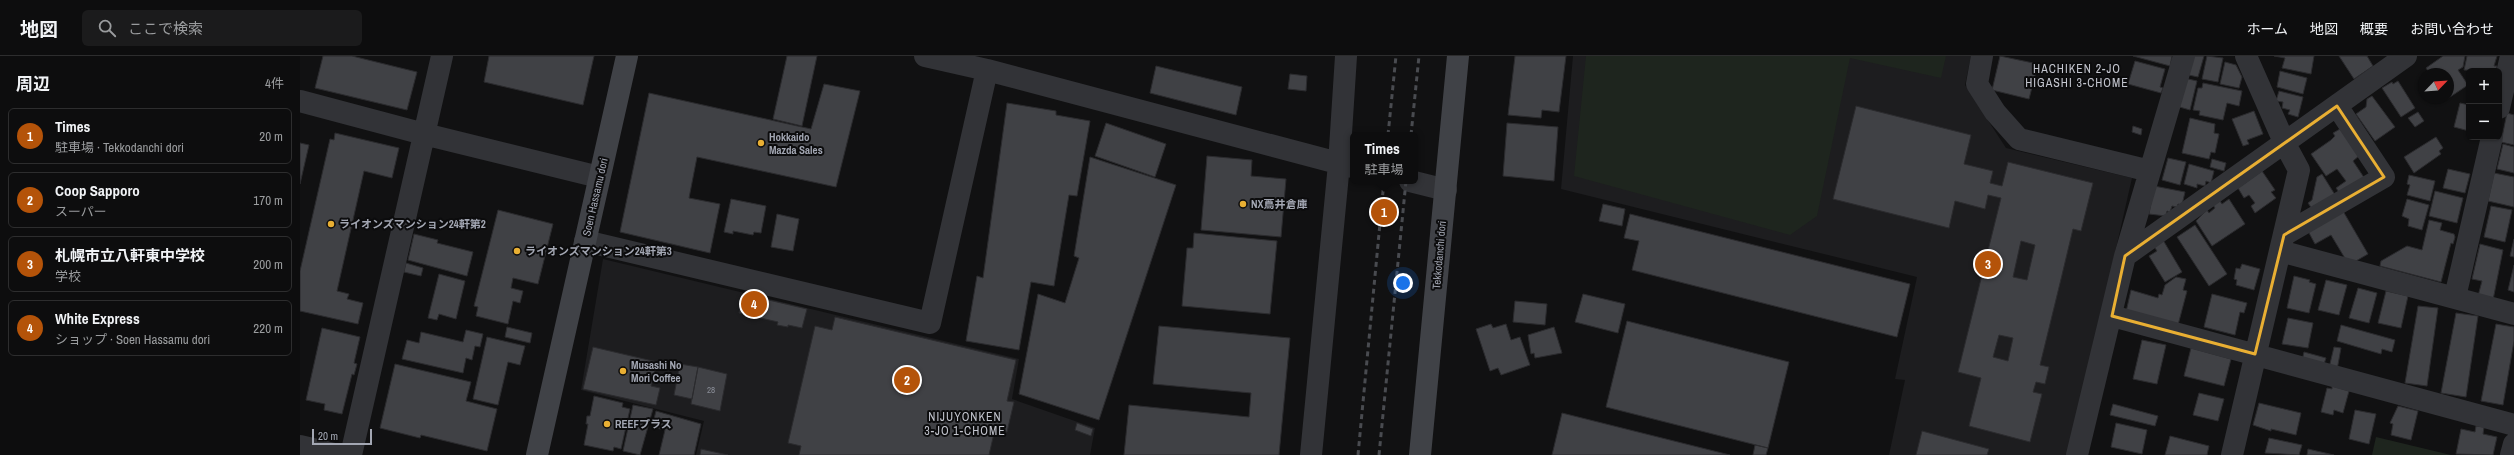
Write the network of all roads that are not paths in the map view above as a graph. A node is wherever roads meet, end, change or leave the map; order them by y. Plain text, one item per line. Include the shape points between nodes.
1 (442, 56) edge
2 (627, 56) edge
3 (925, 56) edge
4 (1346, 56) edge
5 (1458, 56) edge
6 (1982, 56) edge
7 (2184, 56) edge
8 (2246, 56) edge
9 (2406, 56) edge
10 (2511, 56) edge
11 (987, 70) junction
12 (300, 101) edge
13 (2500, 104) edge
14 (2337, 106) junction
15 (424, 134) junction
16 (2491, 140) edge
17 (2285, 144) junction
18 (1346, 166) edge
19 (2150, 171) junction
20 (600, 177) junction
21 (1418, 183) edge
22 (1446, 190) junction
23 (585, 241) junction
24 (2282, 243) junction
25 (2125, 256) junction
26 (2455, 296) junction
27 (2514, 314) edge
28 (2112, 316) junction
29 (2255, 354) junction
30 (2514, 425) edge
31 (2514, 444) edge
32 (300, 446) edge
33 (2080, 454) edge
34 (338, 455) edge
35 (351, 455) edge
36 (537, 455) edge
37 (1311, 455) edge
38 (1420, 455) edge
39 (2232, 455) edge
40 (2511, 455) edge

1 - 15 street
2 - 20 street, Soen Hassamu dori
3 - 11 street
4 - 18 street
5 - 22 street, Tekkodanchi dori
6 - 19 street via 1977,84 1995,112 2019,139
7 - 19 street
8 - 17 street
9 - 14 street
10 - 13 street
11 - 18 street
11 - 23 street via 930,323
12 - 15 street
14 - 17 street
14 - 24 street via 2384,177
15 - 20 street
15 - 35 street
16 - 26 street
17 - 24 street via 2299,170
17 - 25 street
18 - 37 street
19 - 25 street
20 - 23 street, Soen Hassamu dori
21 - 22 street
22 - 38 street, Tekkodanchi dori
23 - 36 street, Soen Hassamu dori
24 - 26 street
24 - 29 street
25 - 28 street
26 - 27 street
28 - 29 street
28 - 33 street
29 - 30 street
29 - 39 street
31 - 40 street
32 - 34 street

